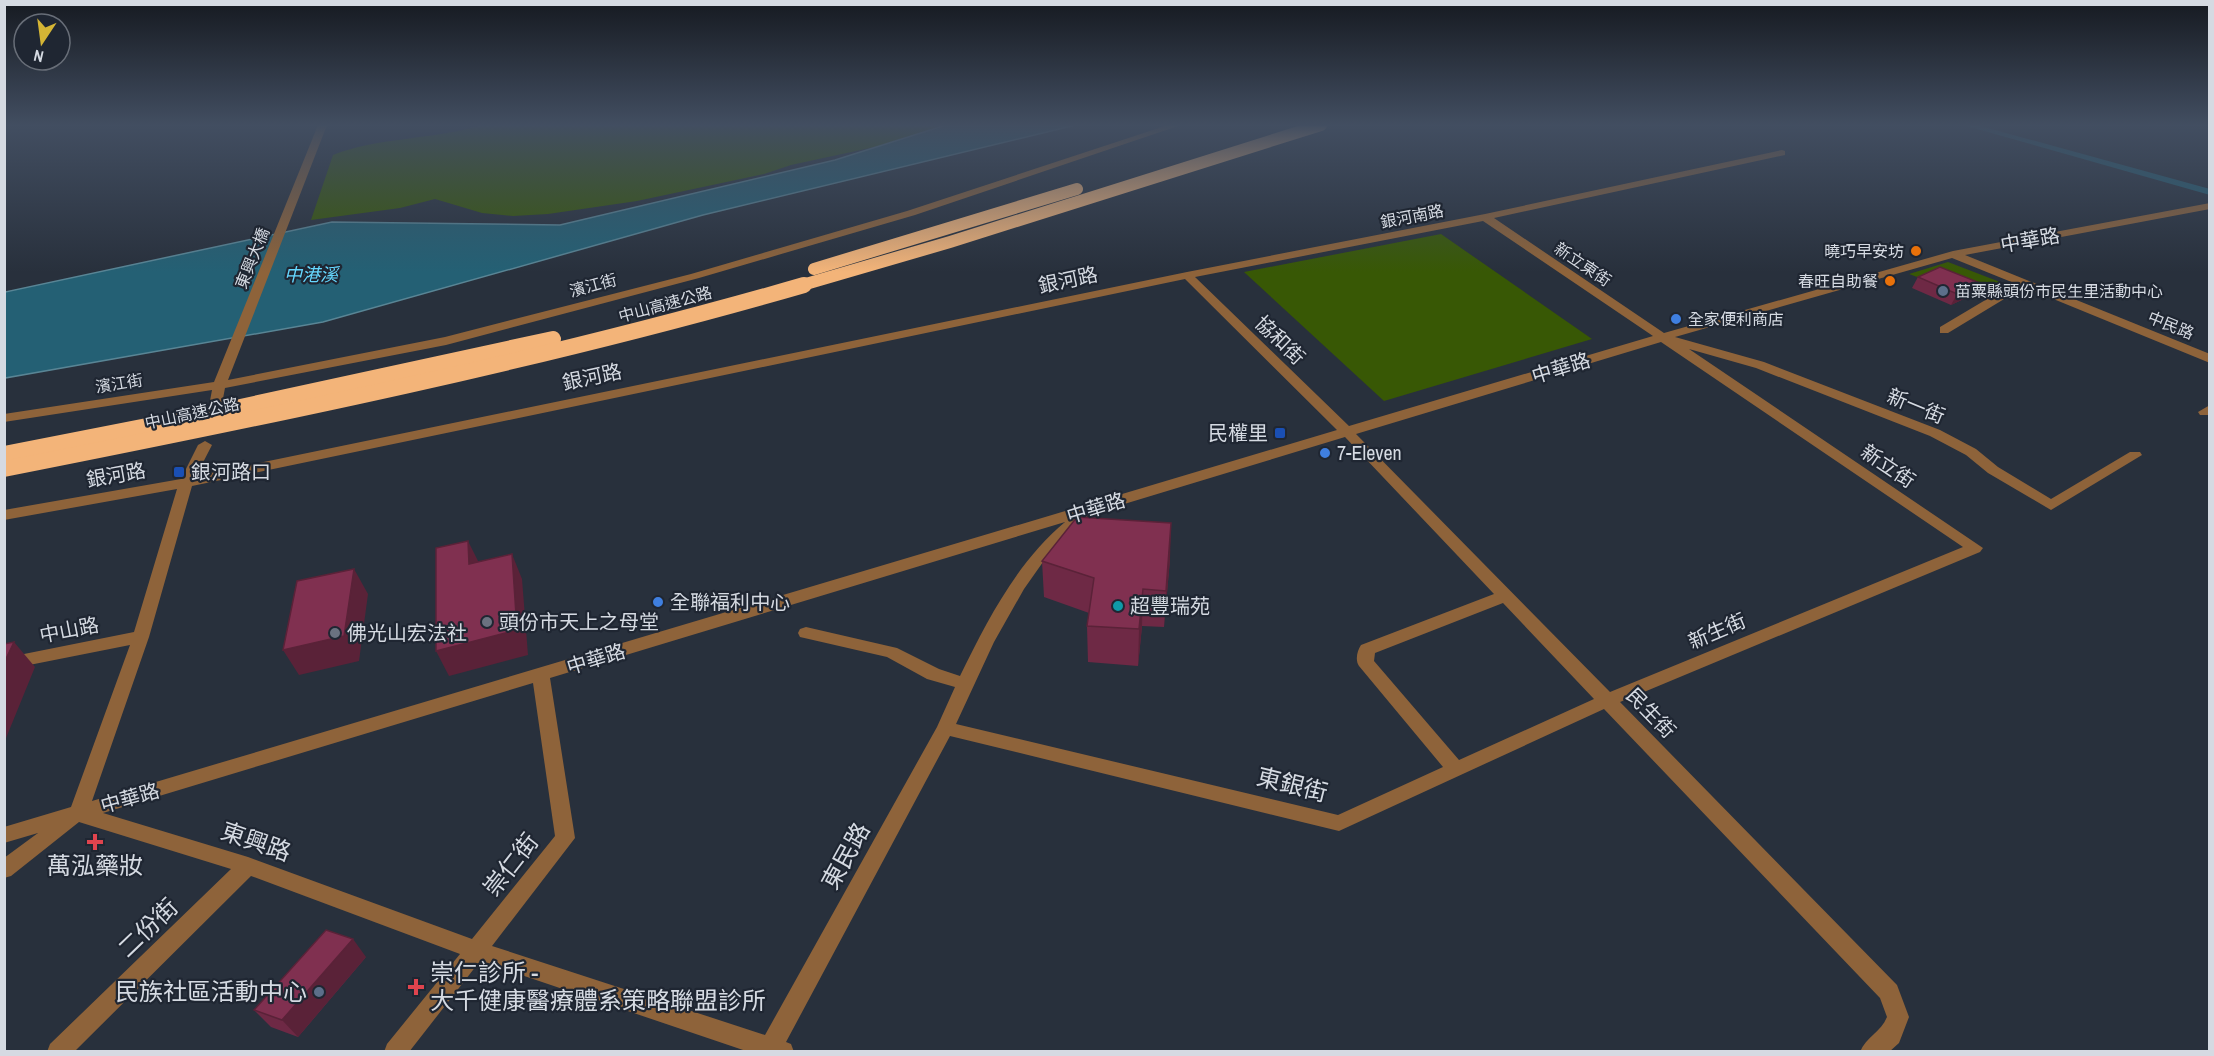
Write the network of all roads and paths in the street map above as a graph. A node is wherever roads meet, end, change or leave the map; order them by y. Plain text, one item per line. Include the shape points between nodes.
1 (303, 174) edge
2 (1028, 174) edge
3 (1125, 174) edge
4 (1165, 174) edge
5 (1683, 174) edge
6 (2210, 206) edge
7 (1485, 217) junction
8 (1953, 254) junction
9 (1187, 275) junction
10 (2023, 283) junction
11 (1944, 330) dead end
12 (1662, 338) junction
13 (2210, 358) edge
14 (219, 384) junction
15 (216, 406) dead end
16 (4, 418) edge
17 (1347, 432) junction
18 (205, 445) dead end
19 (4, 454) edge
20 (2135, 455) dead end
21 (4, 469) edge
22 (186, 483) junction
23 (1091, 509) junction
24 (4, 515) edge
25 (1506, 596) junction
26 (1844, 602) joint
27 (806, 633) dead end
28 (141, 637) junction
29 (4, 664) edge
30 (541, 676) junction
31 (965, 684) junction
32 (1608, 700) junction
33 (945, 728) junction
34 (1456, 770) junction
35 (78, 813) junction
36 (4, 836) edge
37 (248, 866) junction
38 (4, 870) edge
39 (476, 950) junction
40 (774, 1050) edge
41 (58, 1052) edge
42 (395, 1052) edge
43 (1871, 1052) edge

1 - 14 street, 東興大橋
2 - 14 street, 濱江街 via 695,276 446,341
3 - 19 highway, 中山高速公路, bridge via 825,266 586,331 208,414
4 - 21 highway, 中山高速公路, bridge via 896,259 579,345 337,401
5 - 7 street, 銀河南路
6 - 8 street, 中華路
7 - 9 street, 銀河南路
7 - 12 street, 新立東街
8 - 10 street, 中民路
8 - 12 street, 中華路
9 - 17 street, 協和街
9 - 22 street, 銀河路
10 - 11 street
10 - 13 street, 中民路
12 - 17 street, 中華路
12 - 20 street, 新一街 via 1760,365 1935,433 2051,505
12 - 26 street, 新立街 via 1975,548
14 - 15 street, 東興大橋
14 - 16 street, 濱江街
17 - 23 street, 中華路
17 - 25 street, 民生街
18 - 22 street
22 - 24 street, 銀河路
22 - 28 street
23 - 30 street, 中華路
23 - 31 street, 東民路 via 1054,539 1027,571
25 - 32 street, 民生街
25 - 34 street via 1367,649 1365,662
26 - 32 street, 新生街
27 - 31 street via 891,652 933,674
28 - 29 street, 中山路
28 - 35 street
30 - 35 street, 中華路
30 - 39 street, 崇仁街 via 565,838
31 - 33 street, 東民路
32 - 34 street, 東銀街
32 - 43 street, 民生街 via 1889,992 1898,1017 1891,1035
33 - 34 street, 東銀街 via 1339,823
33 - 40 street, 東民路
35 - 36 street
35 - 37 street, 東興路
35 - 38 street, 中華路
37 - 39 street, 東興路
37 - 41 street, 二份街
39 - 40 street, 東興路
39 - 42 street, 崇仁街

